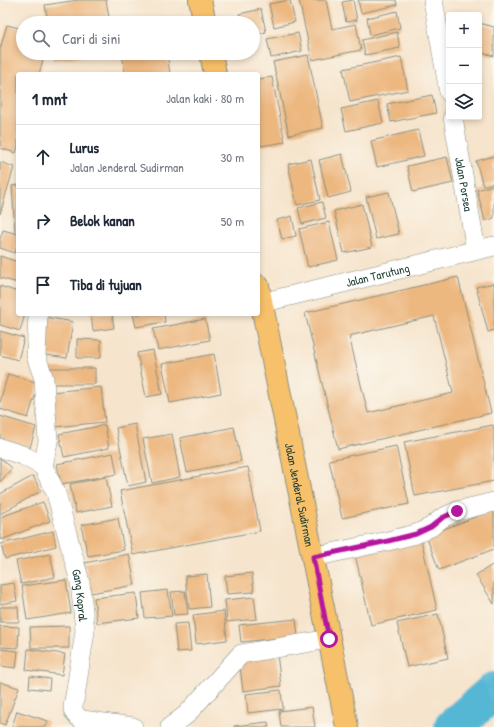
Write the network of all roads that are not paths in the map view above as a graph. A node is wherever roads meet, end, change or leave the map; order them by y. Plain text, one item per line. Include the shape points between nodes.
1 (200, 0) edge
2 (434, 0) edge
3 (203, 16) edge
4 (212, 60) edge
5 (215, 72) edge
6 (448, 84) edge
7 (454, 120) edge
8 (494, 246) edge
9 (476, 250) junction
10 (260, 295) edge
11 (38, 316) edge
12 (0, 448) edge
13 (44, 466) junction
14 (494, 502) edge
15 (313, 557) junction
16 (329, 639) junction
17 (133, 727) edge
18 (170, 727) edge
19 (347, 727) edge

1 - 3 main road
2 - 6 street
4 - 5 main road
7 - 9 street, Jalan Porsea
8 - 9 street, Jalan Tarutung
9 - 10 street, Jalan Tarutung
10 - 15 main road, Jalan Jenderal Sudirman
11 - 13 street via 36,356 44,379 48,442
12 - 13 street
13 - 17 street, Gang Kopral via 56,493 80,582 85,631 72,705 74,713 82,720
14 - 15 street via 457,511 416,534
15 - 16 main road, Jalan Jenderal Sudirman
16 - 18 street via 241,654 186,715
16 - 19 main road, Jalan Jenderal Sudirman

